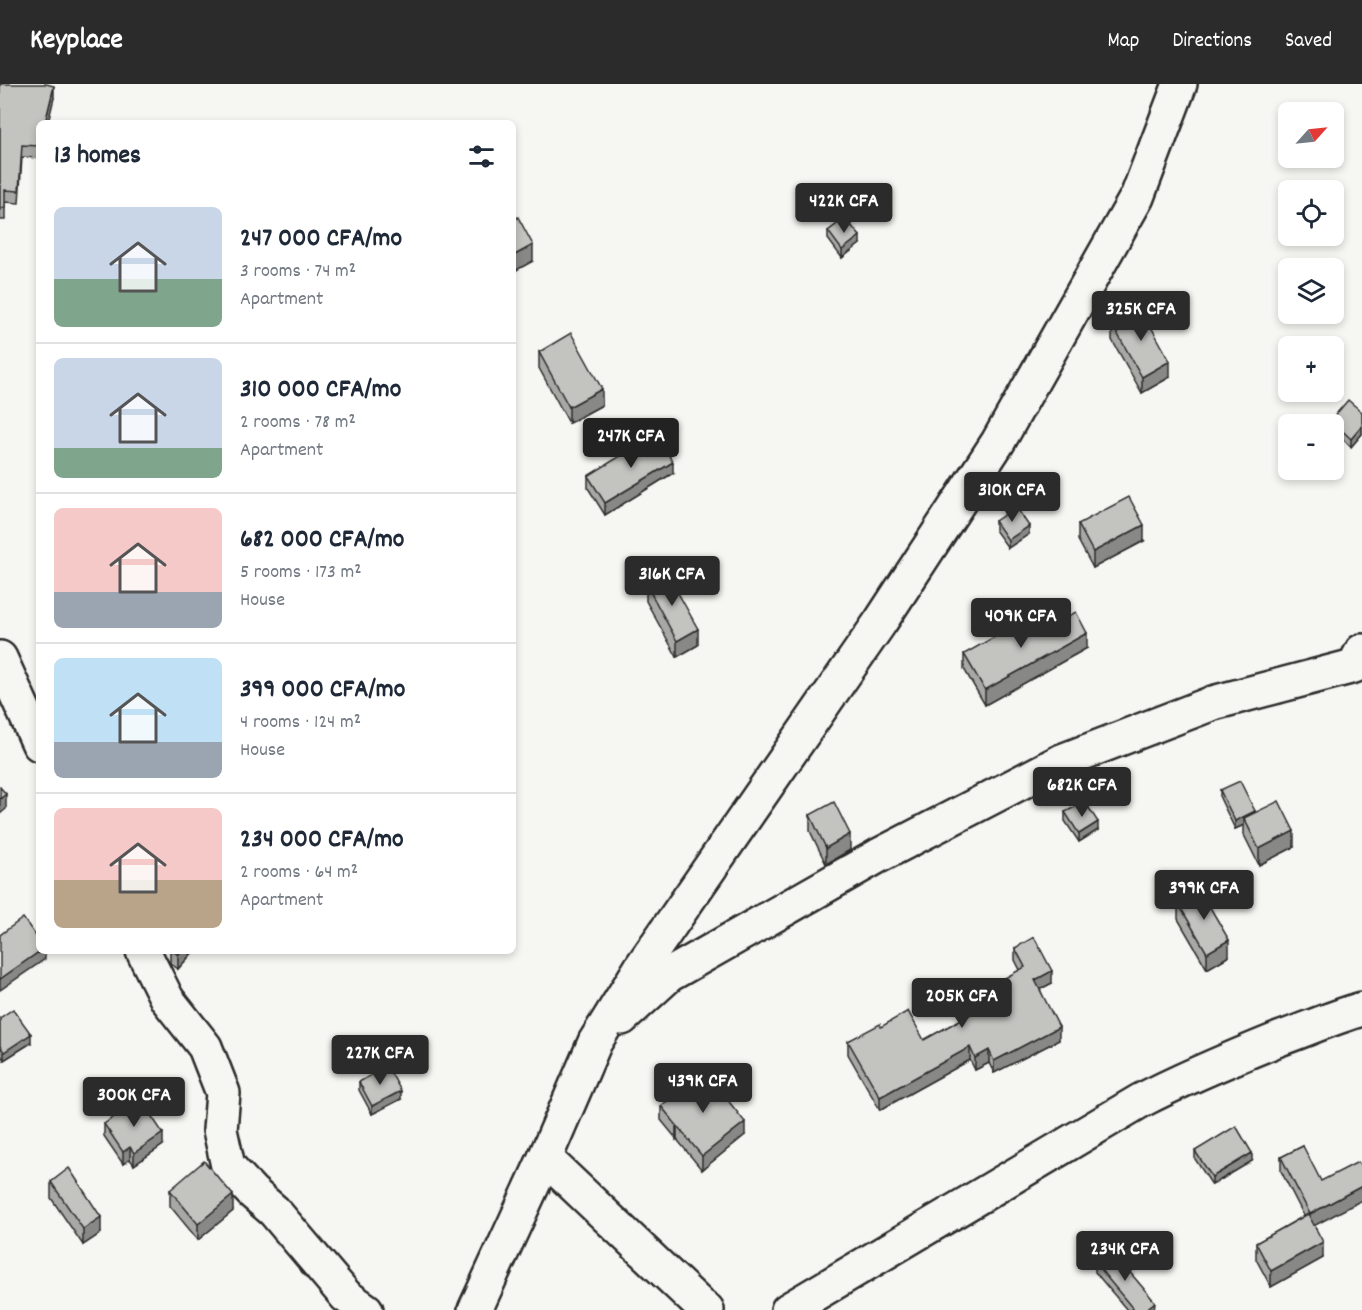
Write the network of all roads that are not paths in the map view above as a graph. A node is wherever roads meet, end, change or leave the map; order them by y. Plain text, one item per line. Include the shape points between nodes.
1 (1180, 84) edge
2 (1362, 651) edge
3 (0, 658) edge
4 (36, 737) edge
5 (144, 954) edge
6 (1362, 1009) edge
7 (595, 1042) junction
8 (545, 1158) junction
9 (366, 1310) edge
10 (475, 1310) edge
11 (707, 1310) edge
12 (788, 1310) edge

1 - 7 street via 1137,197 998,442 881,621 642,966
2 - 7 street via 1353,666 1213,704 1062,761 878,856 669,975
3 - 4 street
5 - 9 street via 167,999 205,1047 223,1093 220,1130 228,1166 274,1211 345,1296
6 - 12 street via 1202,1070 1140,1101
7 - 8 street
8 - 10 street
8 - 11 street

